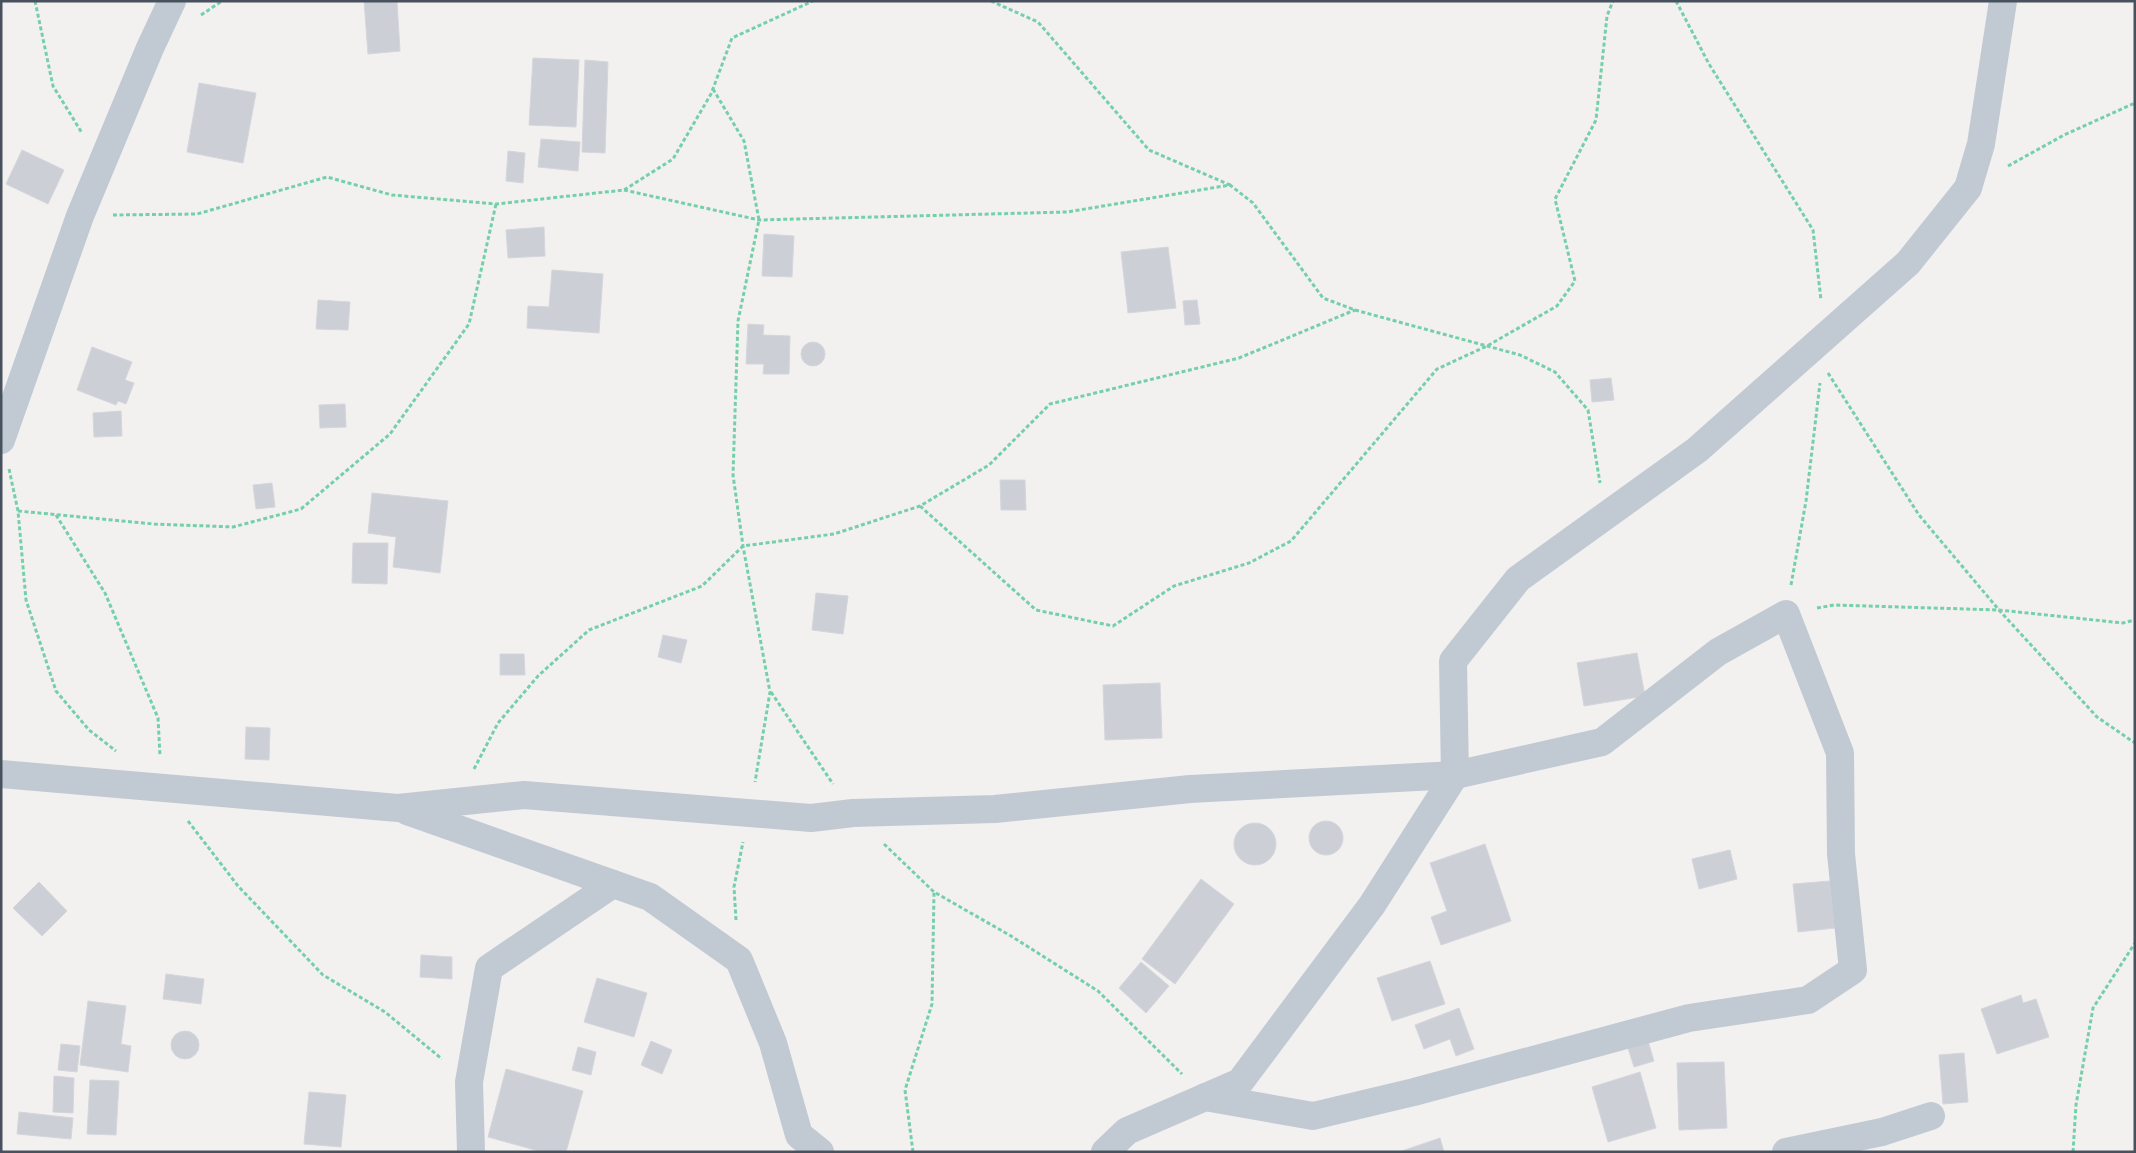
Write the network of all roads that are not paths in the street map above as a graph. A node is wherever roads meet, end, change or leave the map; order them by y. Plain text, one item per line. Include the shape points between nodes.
1 (172, 1) edge
2 (2003, 1) edge
3 (1, 440) edge
4 (1, 774) edge
5 (1455, 775) junction
6 (398, 808) junction
7 (613, 884) junction
8 (1205, 1097) junction
9 (1931, 1116) dead end
10 (471, 1152) edge
11 (820, 1152) edge
12 (1104, 1152) edge
13 (1786, 1152) edge

1 - 3 street via 80,216
2 - 5 street via 1981,144 1968,188 1908,263 1823,351 1697,450 1518,579 1453,661
4 - 6 street
5 - 6 street via 1190,789 995,809 853,813 812,818 524,795
5 - 8 street via 1372,905 1240,1082
5 - 8 street via 1602,742 1718,652 1786,614 1840,753 1841,854 1853,970 1808,1000 1689,1018 1313,1116
6 - 7 street
7 - 10 street via 489,968 469,1082
7 - 11 street via 650,897 739,960 773,1043 799,1135
8 - 12 street via 1127,1132
9 - 13 street via 1882,1132

